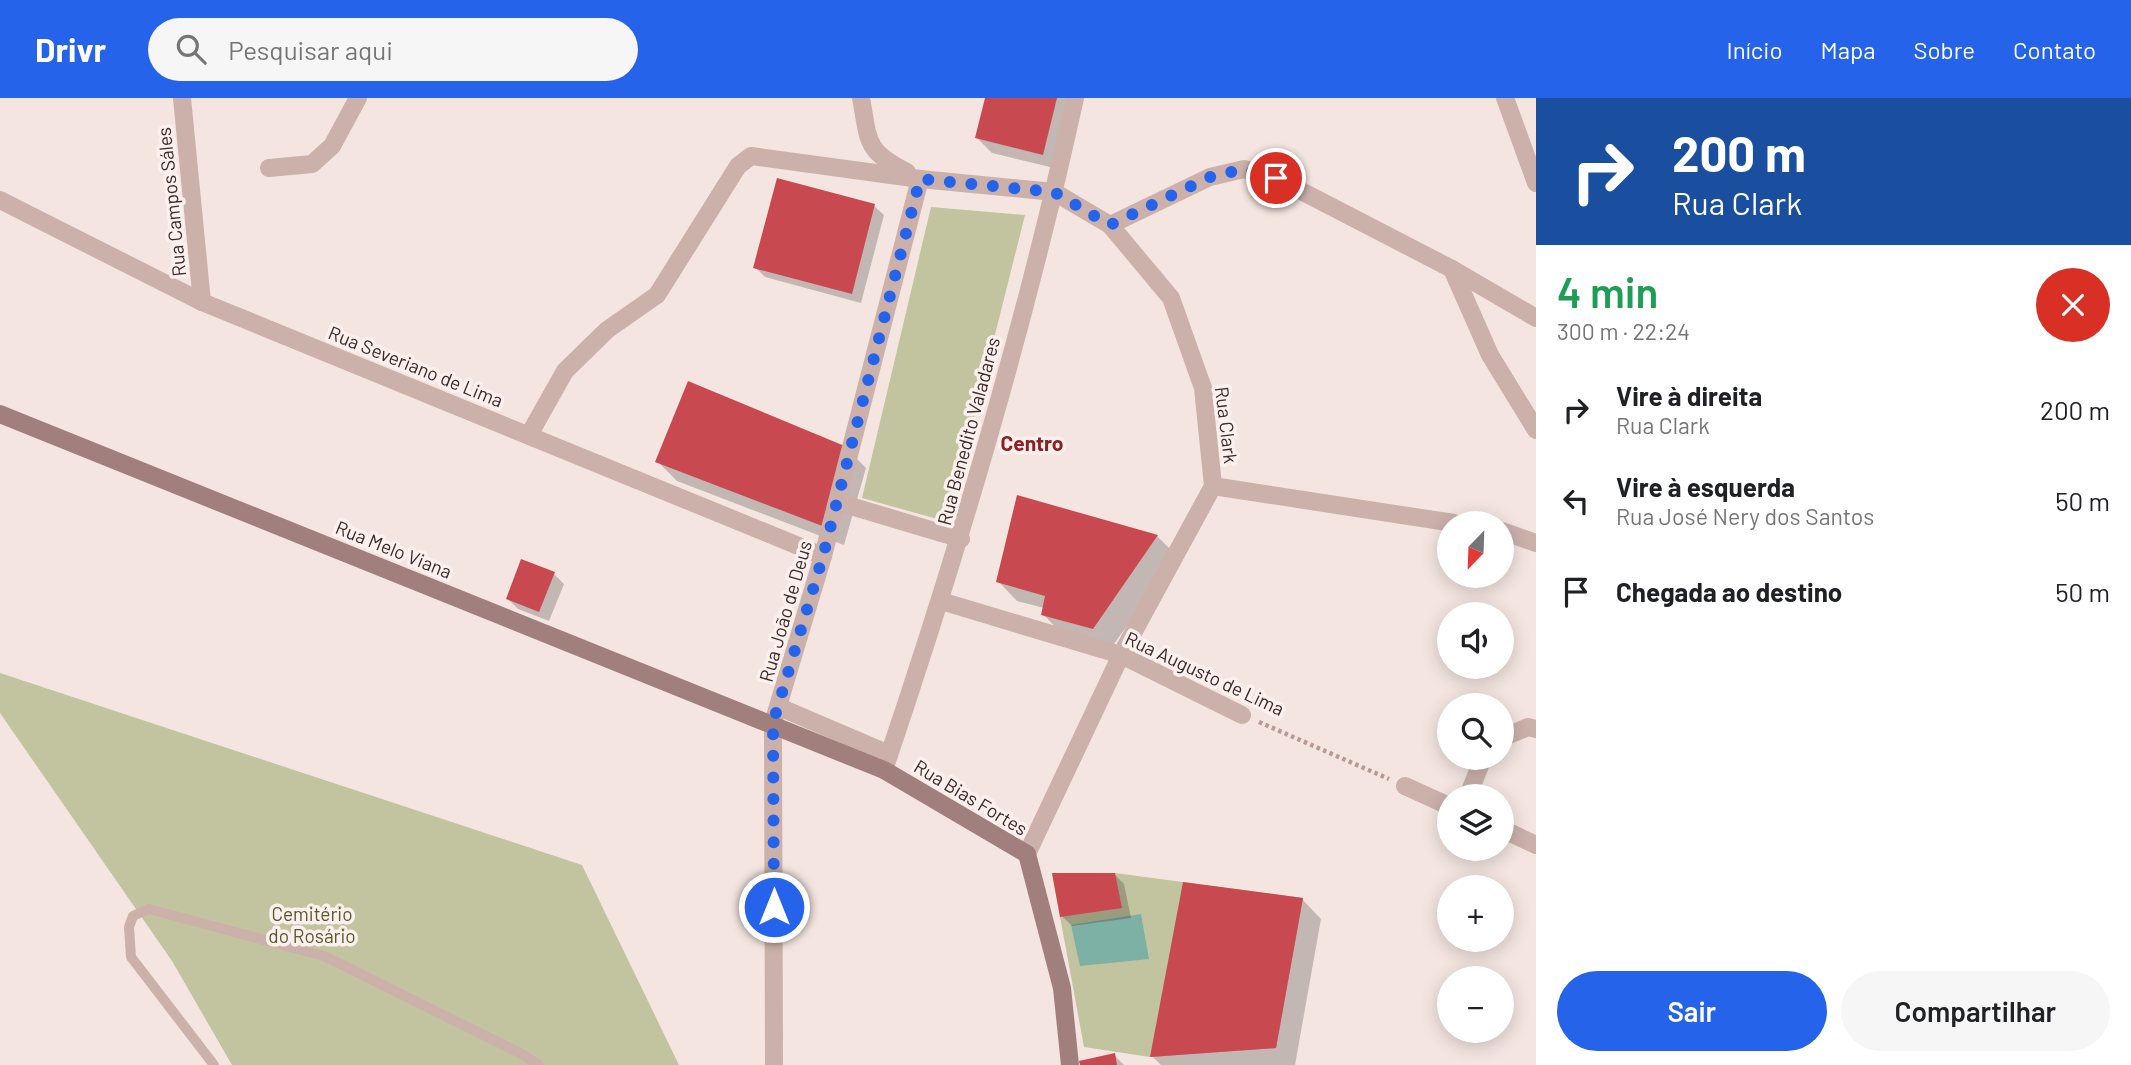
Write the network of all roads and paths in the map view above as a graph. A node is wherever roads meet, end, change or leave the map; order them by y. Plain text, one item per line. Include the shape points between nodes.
1 (182, 98) edge
2 (358, 98) edge
3 (861, 98) edge
4 (1074, 98) edge
5 (1505, 98) edge
6 (871, 147) junction
7 (824, 166) junction
8 (269, 168) dead end
9 (920, 179) junction
10 (1536, 183) edge
11 (1054, 192) junction
12 (0, 200) edge
13 (1110, 225) junction
14 (1452, 269) junction
15 (202, 302) junction
16 (1536, 318) edge
17 (0, 414) edge
18 (1536, 430) edge
19 (528, 435) junction
20 (1213, 486) junction
21 (837, 502) junction
22 (1437, 520) edge
23 (1514, 535) edge
24 (961, 539) junction
25 (1536, 543) edge
26 (823, 556) junction
27 (941, 601) junction
28 (1121, 655) junction
29 (776, 715) junction
30 (1242, 715) joint
31 (1536, 729) edge
32 (1514, 733) edge
33 (887, 762) junction
34 (1405, 786) joint
35 (1437, 801) edge
36 (1514, 835) edge
37 (1536, 845) edge
38 (1027, 854) junction
39 (214, 1065) edge
40 (538, 1065) edge
41 (774, 1065) edge
42 (1070, 1065) edge

1 - 15 street, Rua Campos Sáles
2 - 8 street via 332,146 312,164
3 - 6 street
4 - 11 street, Rua Benedito Valadares
5 - 10 street
6 - 7 street via 851,160
6 - 9 street via 884,160
7 - 9 street, Rua Clark
7 - 19 street, Rua Clark via 767,156 751,156 738,166 657,295 607,330 565,371
9 - 11 street, Rua Clark
9 - 21 street, Rua João de Deus
11 - 13 street, Rua Clark
11 - 24 street, Rua Benedito Valadares
12 - 15 street, Rua Severiano de Lima
13 - 14 street via 1210,177 1244,169 1276,178
13 - 20 street, Rua Clark via 1171,298 1203,388
14 - 16 street
14 - 18 street via 1490,355
15 - 19 street, Rua Severiano de Lima
17 - 29 street, Rua Melo Viana
19 - 26 street, Rua Severiano de Lima
20 - 22 street
20 - 28 street, Rua Clark
21 - 24 street
21 - 26 street, Rua João de Deus
23 - 25 street
24 - 27 street, Rua Benedito Valadares
26 - 29 street, Rua João de Deus
27 - 28 street, Rua Augusto de Lima
27 - 33 street, Rua Benedito Valadares
28 - 30 street, Rua Augusto de Lima
28 - 38 street, Rua Clark
29 - 33 street, Rua Bias Fortes
29 - 41 street, Rua João de Deus
30 - 34 path, Rua Augusto de Lima
31 - 32 street
33 - 38 street, Rua Bias Fortes
34 - 35 street
36 - 37 street
38 - 42 street, Rua Bias Fortes via 1062,988
39 - 40 lane via 131,957 133,916 149,909 324,956

